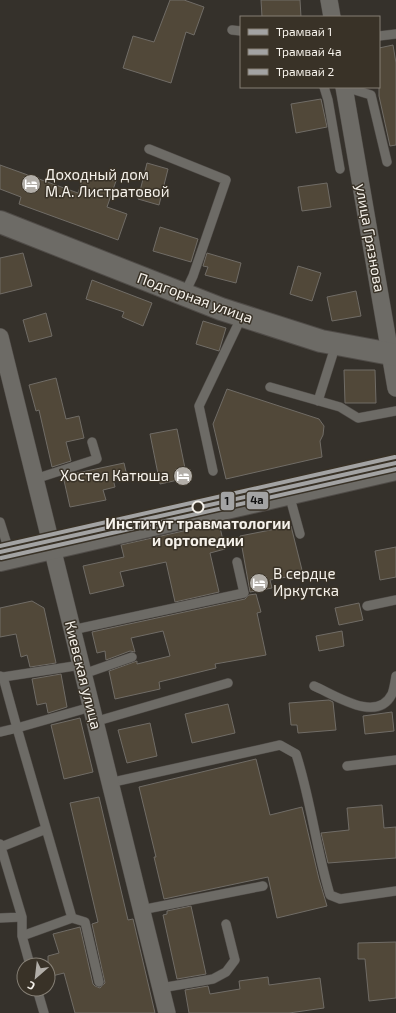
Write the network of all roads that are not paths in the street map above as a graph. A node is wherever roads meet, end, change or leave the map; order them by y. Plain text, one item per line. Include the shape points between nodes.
1 (329, 0) edge
2 (332, 16) edge
3 (396, 34) edge
4 (380, 36) edge
5 (324, 88) edge
6 (344, 88) edge
7 (347, 88) edge
8 (149, 149) dead end
9 (387, 162) dead end
10 (340, 169) dead end
11 (0, 222) edge
12 (184, 295) junction
13 (242, 316) junction
14 (0, 337) edge
15 (336, 344) junction
16 (394, 354) edge
17 (270, 387) dead end
18 (396, 388) edge
19 (318, 401) junction
20 (396, 411) edge
21 (92, 442) dead end
22 (396, 469) edge
23 (213, 471) dead end
24 (35, 479) junction
25 (289, 494) junction
26 (0, 522) edge
27 (300, 534) dead end
28 (53, 548) junction
29 (6, 559) edge
30 (237, 562) dead end
31 (396, 600) edge
32 (368, 606) dead end
33 (72, 630) junction
34 (132, 657) dead end
35 (82, 668) junction
36 (1, 676) edge
37 (396, 676) edge
38 (228, 683) dead end
39 (314, 686) dead end
40 (93, 715) junction
41 (17, 728) junction
42 (0, 732) edge
43 (396, 760) edge
44 (347, 766) dead end
45 (109, 783) junction
46 (46, 829) junction
47 (0, 846) edge
48 (263, 886) dead end
49 (396, 891) edge
50 (141, 910) junction
51 (22, 917) junction
52 (0, 918) edge
53 (72, 918) junction
54 (226, 924) dead end
55 (22, 936) junction
56 (28, 957) edge
57 (99, 982) dead end
58 (161, 988) junction
59 (39, 997) edge
60 (44, 1013) edge
61 (167, 1013) edge

1 - 2 street
3 - 4 lane
5 - 10 lane
6 - 16 street, улица Грязнова
7 - 9 lane via 371,95
8 - 12 lane via 226,180
11 - 12 street, Подгорная улица
12 - 13 street, Подгорная улица
13 - 15 street, Подгорная улица
13 - 23 lane via 199,406
14 - 24 street, Киевская улица
15 - 16 street, Подгорная улица
15 - 19 lane
16 - 18 street, улица Грязнова
17 - 19 lane
19 - 20 lane via 340,407 358,418
21 - 24 lane via 97,459
22 - 25 street
24 - 28 street, Киевская улица
25 - 27 lane
25 - 28 street
26 - 29 lane
28 - 29 street
28 - 33 street, Киевская улица
30 - 33 lane via 244,593
31 - 32 lane
33 - 35 street, Киевская улица
34 - 35 lane via 92,671
35 - 36 lane
35 - 40 street, Киевская улица
36 - 41 lane
37 - 39 lane via 392,694 382,706 368,709
38 - 40 lane
40 - 41 lane
40 - 45 street, Киевская улица
41 - 42 lane
41 - 46 lane
43 - 44 lane
45 - 49 lane via 280,745 296,754 303,775 330,895 340,899
45 - 50 street, Киевская улица
46 - 47 lane
46 - 53 lane
47 - 51 lane
48 - 50 lane
50 - 58 street, Киевская улица
51 - 52 lane
51 - 55 lane
53 - 55 lane
53 - 57 lane via 85,922
54 - 58 lane via 235,960 226,972 213,979
55 - 56 lane
58 - 61 street, Киевская улица
59 - 60 lane

